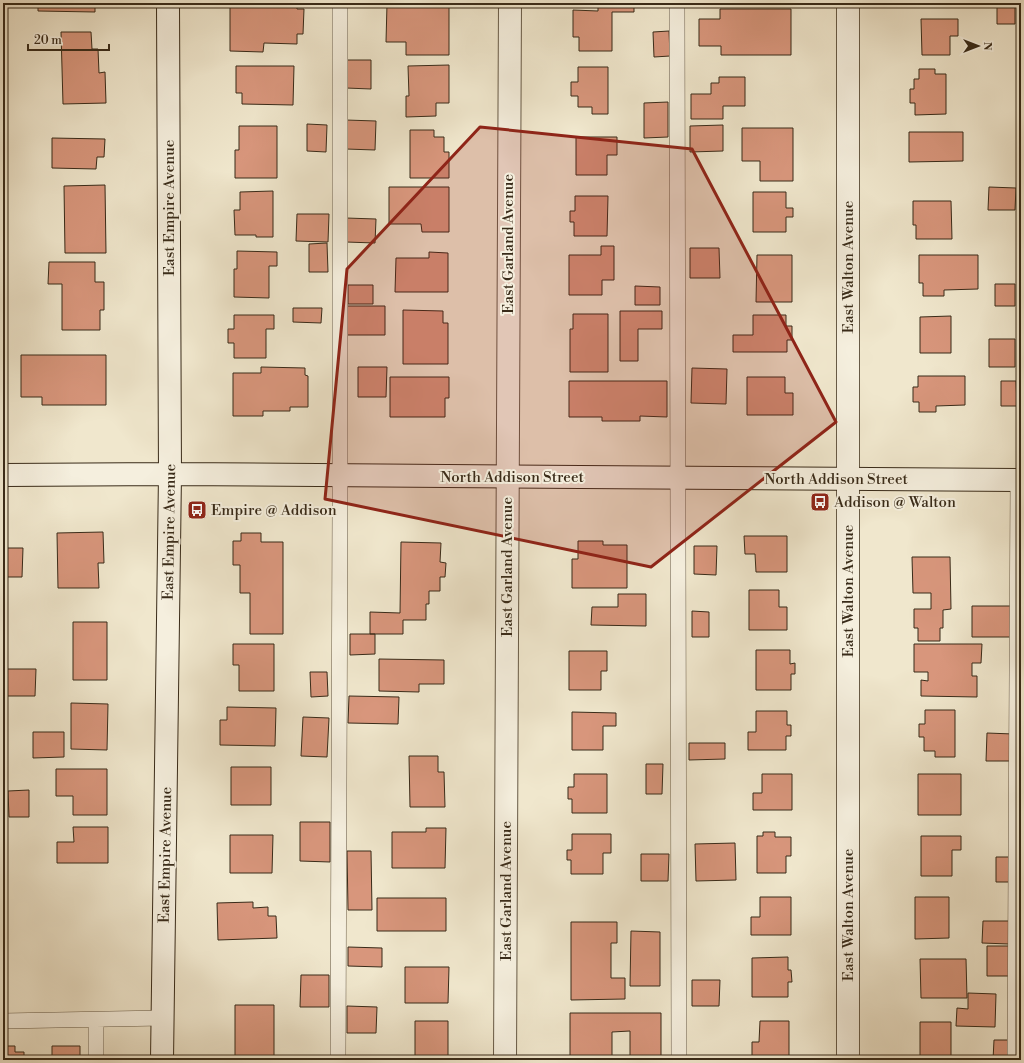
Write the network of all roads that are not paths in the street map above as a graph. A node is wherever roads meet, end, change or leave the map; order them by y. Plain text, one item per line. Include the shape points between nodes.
1 (168, 3) edge
2 (340, 3) edge
3 (510, 3) edge
4 (677, 3) edge
5 (848, 3) edge
6 (170, 474) junction
7 (3, 475) edge
8 (340, 475) junction
9 (507, 477) junction
10 (678, 478) junction
11 (848, 478) junction
12 (1019, 480) edge
13 (162, 1018) junction
14 (96, 1020) junction
15 (3, 1021) edge
16 (96, 1060) edge
17 (162, 1060) edge
18 (338, 1060) edge
19 (505, 1060) edge
20 (679, 1060) edge
21 (848, 1060) edge
22 (1015, 1060) edge

1 - 6 street, East Empire Avenue
2 - 8 lane
3 - 9 street, East Garland Avenue
4 - 10 lane
5 - 11 street, East Walton Avenue
6 - 7 street, North Addison Street
6 - 8 street, North Addison Street
6 - 13 street, East Empire Avenue
8 - 9 street, North Addison Street
8 - 18 lane
9 - 10 street, North Addison Street
9 - 19 street, East Garland Avenue
10 - 11 street, North Addison Street
10 - 20 lane
11 - 12 street, North Addison Street
11 - 21 street, East Walton Avenue
12 - 22 lane
13 - 14 lane
13 - 17 street, East Empire Avenue
14 - 15 lane
14 - 16 lane

